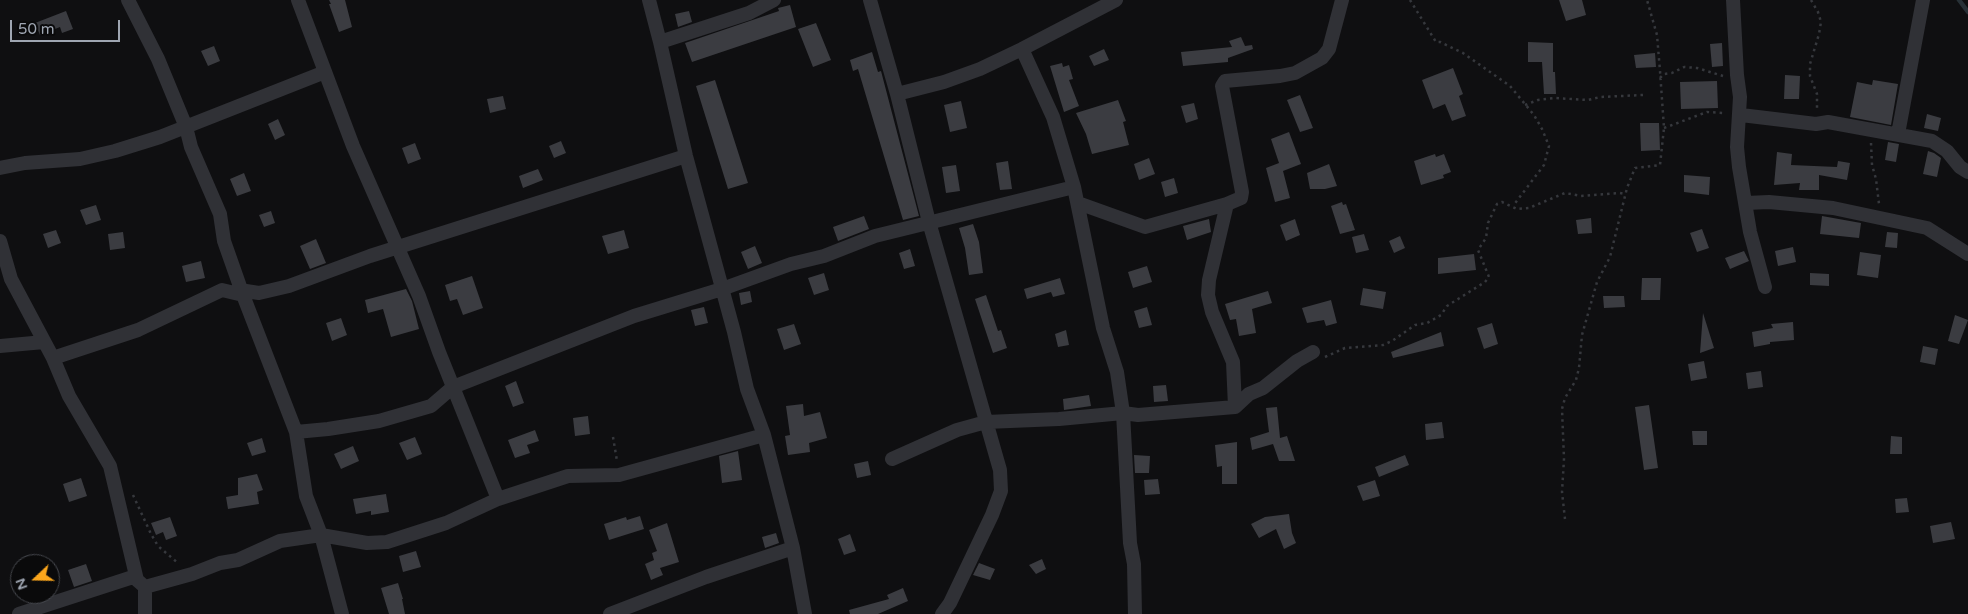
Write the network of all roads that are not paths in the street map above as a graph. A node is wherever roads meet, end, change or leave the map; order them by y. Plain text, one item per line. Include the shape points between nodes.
1 (128, 0) edge
2 (298, 0) edge
3 (649, 0) edge
4 (774, 0) edge
5 (870, 0) edge
6 (1116, 0) edge
7 (1342, 0) edge
8 (1733, 0) edge
9 (1923, 0) edge
10 (748, 6) edge
11 (660, 42) junction
12 (1022, 50) junction
13 (325, 72) junction
14 (897, 94) junction
15 (1741, 115) junction
16 (186, 128) junction
17 (1898, 134) junction
18 (686, 156) junction
19 (0, 168) edge
20 (1968, 172) edge
21 (1074, 187) junction
22 (1078, 203) junction
23 (1746, 203) junction
24 (1227, 204) junction
25 (929, 222) junction
26 (0, 240) edge
27 (399, 248) junction
28 (1968, 254) edge
29 (1765, 287) dead end
30 (722, 288) junction
31 (243, 295) junction
32 (44, 342) junction
33 (0, 346) edge
34 (1313, 352) road end
35 (53, 358) junction
36 (453, 387) junction
37 (1235, 407) junction
38 (1123, 413) junction
39 (986, 422) junction
40 (296, 432) junction
41 (764, 435) junction
42 (892, 459) dead end
43 (498, 499) junction
44 (321, 535) junction
45 (793, 548) junction
46 (136, 576) junction
47 (145, 587) junction
48 (19, 614) edge
49 (145, 614) edge
50 (342, 614) edge
51 (610, 614) edge
52 (805, 614) edge
53 (942, 614) edge
54 (1135, 614) edge

1 - 16 street via 158,59
2 - 13 street
3 - 11 street
4 - 10 street
5 - 14 street
6 - 12 street
7 - 24 street via 1329,49 1322,58 1295,73 1226,81 1222,86 1242,192 1241,198
8 - 15 street
9 - 17 street
10 - 11 street
11 - 18 street
12 - 14 street via 944,82
12 - 21 street via 1052,117
13 - 16 street
13 - 27 street via 353,146
14 - 25 street
15 - 17 street via 1816,124 1828,122
15 - 23 street via 1737,147
16 - 19 street via 80,159
16 - 31 street via 190,147 220,214 224,241
17 - 20 street via 1932,141 1947,150
18 - 27 street
18 - 30 street
21 - 22 street
21 - 25 street
22 - 24 street via 1145,227
22 - 38 street via 1103,328 1117,372
23 - 28 street via 1833,208 1927,228
23 - 29 street
24 - 37 street via 1208,295 1233,362
25 - 30 street via 875,236 824,256
25 - 39 street
26 - 32 street via 11,279
27 - 31 street via 289,286 258,293 246,291
27 - 36 street
30 - 36 street via 634,316
30 - 41 street via 747,390
31 - 35 street via 222,290 138,330
31 - 40 street
32 - 33 street
32 - 35 street
34 - 37 street via 1263,388 1249,394
35 - 46 street via 69,396 110,466
36 - 40 street via 431,406 379,421
36 - 43 street
37 - 38 street via 1138,415
38 - 39 street
38 - 54 street
39 - 42 street via 957,430
39 - 53 street via 1000,470 1001,491
40 - 44 street via 306,496
41 - 43 street via 619,475 568,476
41 - 45 street
43 - 44 street via 446,523 387,542 367,543
44 - 47 street via 280,541 238,560
44 - 50 street
45 - 51 street
45 - 52 street
46 - 47 street
46 - 48 street
47 - 49 street

